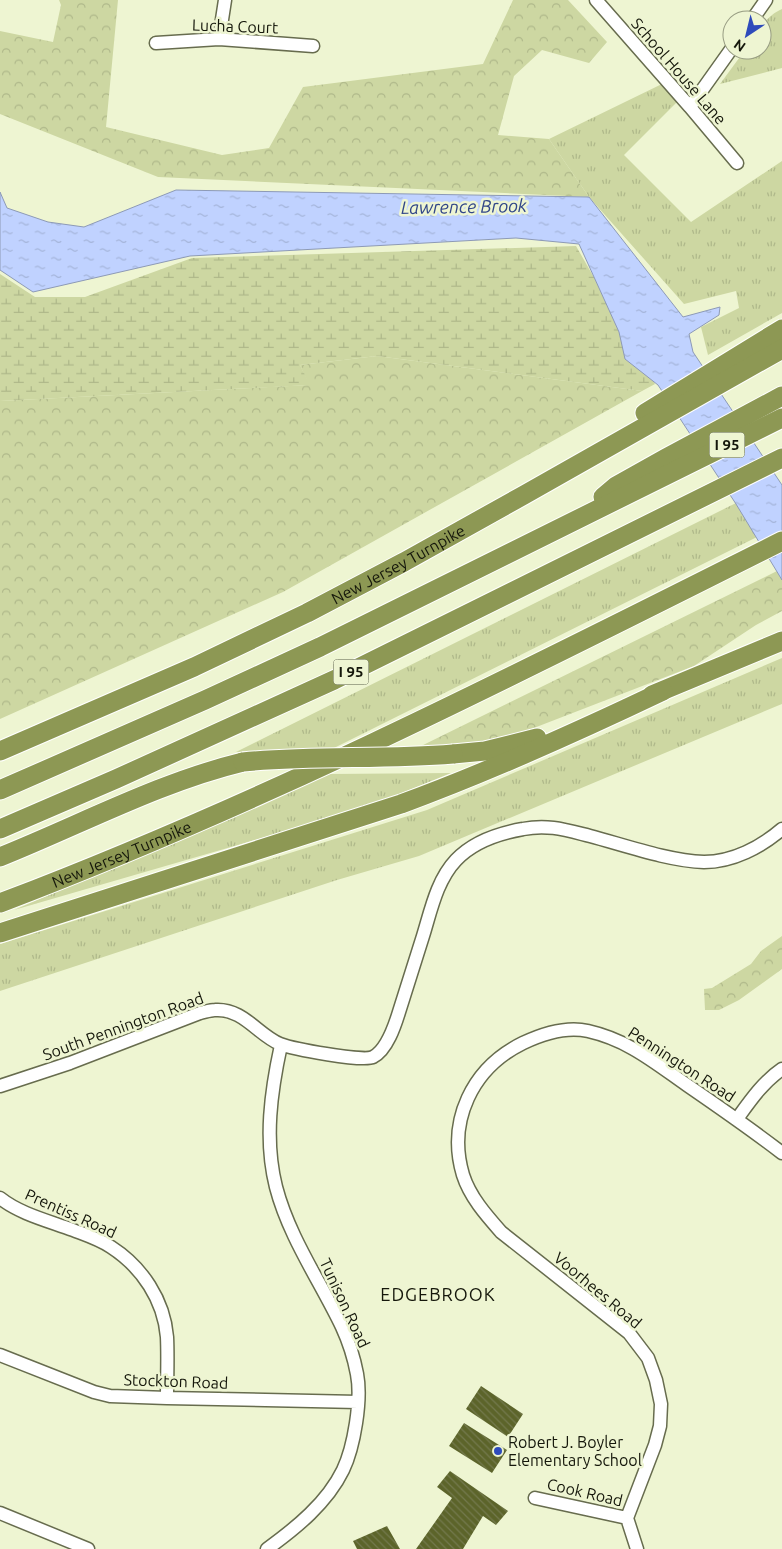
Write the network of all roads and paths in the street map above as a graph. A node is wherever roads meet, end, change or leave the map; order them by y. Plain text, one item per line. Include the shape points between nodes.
1 (225, 0) edge
2 (596, 0) edge
3 (220, 39) junction
4 (156, 43) dead end
5 (313, 46) dead end
6 (723, 60) edge
7 (690, 107) junction
8 (737, 163) dead end
9 (782, 329) edge
10 (782, 349) edge
11 (740, 363) junction
12 (775, 400) edge
13 (780, 419) edge
14 (782, 458) edge
15 (671, 464) junction
16 (782, 541) edge
17 (774, 644) edge
18 (663, 690) junction
19 (0, 752) edge
20 (0, 790) edge
21 (782, 828) edge
22 (0, 829) edge
23 (0, 857) edge
24 (0, 903) edge
25 (0, 933) edge
26 (281, 1044) junction
27 (782, 1069) edge
28 (480, 1079) joint
29 (0, 1086) edge
30 (737, 1119) junction
31 (782, 1153) edge
32 (0, 1198) edge
33 (0, 1355) edge
34 (167, 1398) junction
35 (358, 1402) junction
36 (535, 1498) dead end
37 (0, 1514) edge
38 (627, 1518) junction
39 (88, 1549) edge
40 (267, 1549) edge
41 (637, 1549) edge

1 - 3 street
2 - 7 street, School House Lane
3 - 4 street, Lucha Court
3 - 5 street, Lucha Court
6 - 7 street
7 - 8 street, School House Lane
9 - 11 highway
10 - 11 highway
11 - 19 highway, New Jersey Turnpike via 642,421 603,440 524,495 307,613 185,671
12 - 15 highway
13 - 15 highway, I 95
14 - 22 highway, I 95 via 334,680
15 - 20 highway, I 95 via 576,521 320,647
16 - 24 highway, New Jersey Turnpike via 371,744 142,847
17 - 18 highway
18 - 23 highway, bridge via 550,734 485,751 243,762 179,781
18 - 25 highway via 581,730 402,804
21 - 26 street, South Pennington Road via 770,840 748,852 705,862 679,860 554,826 506,832 489,839 471,847 445,876 434,899 396,1023 382,1050 373,1057 364,1058 336,1056
26 - 29 street, South Pennington Road via 231,1012 216,1010
26 - 35 street, Tunison Road via 273,1080 270,1118 270,1150 276,1187 289,1223 353,1355 358,1376
27 - 30 street via 755,1094
28 - 30 street, Pennington Road via 496,1060 539,1035 586,1030 633,1047
28 - 38 street, Voorhees Road via 462,1110 458,1129 458,1154 464,1177 475,1198 500,1232 629,1333 648,1358 656,1380 661,1404 660,1426
30 - 31 street, Pennington Road
32 - 34 street, Prentiss Road via 20,1210 111,1247 145,1278 157,1297 167,1336
33 - 34 street, Stockton Road via 94,1392 110,1396
34 - 35 street, Stockton Road
35 - 40 street, Tunison Road via 351,1449 342,1471 313,1510
36 - 38 street, Cook Road
37 - 39 street
38 - 41 street

